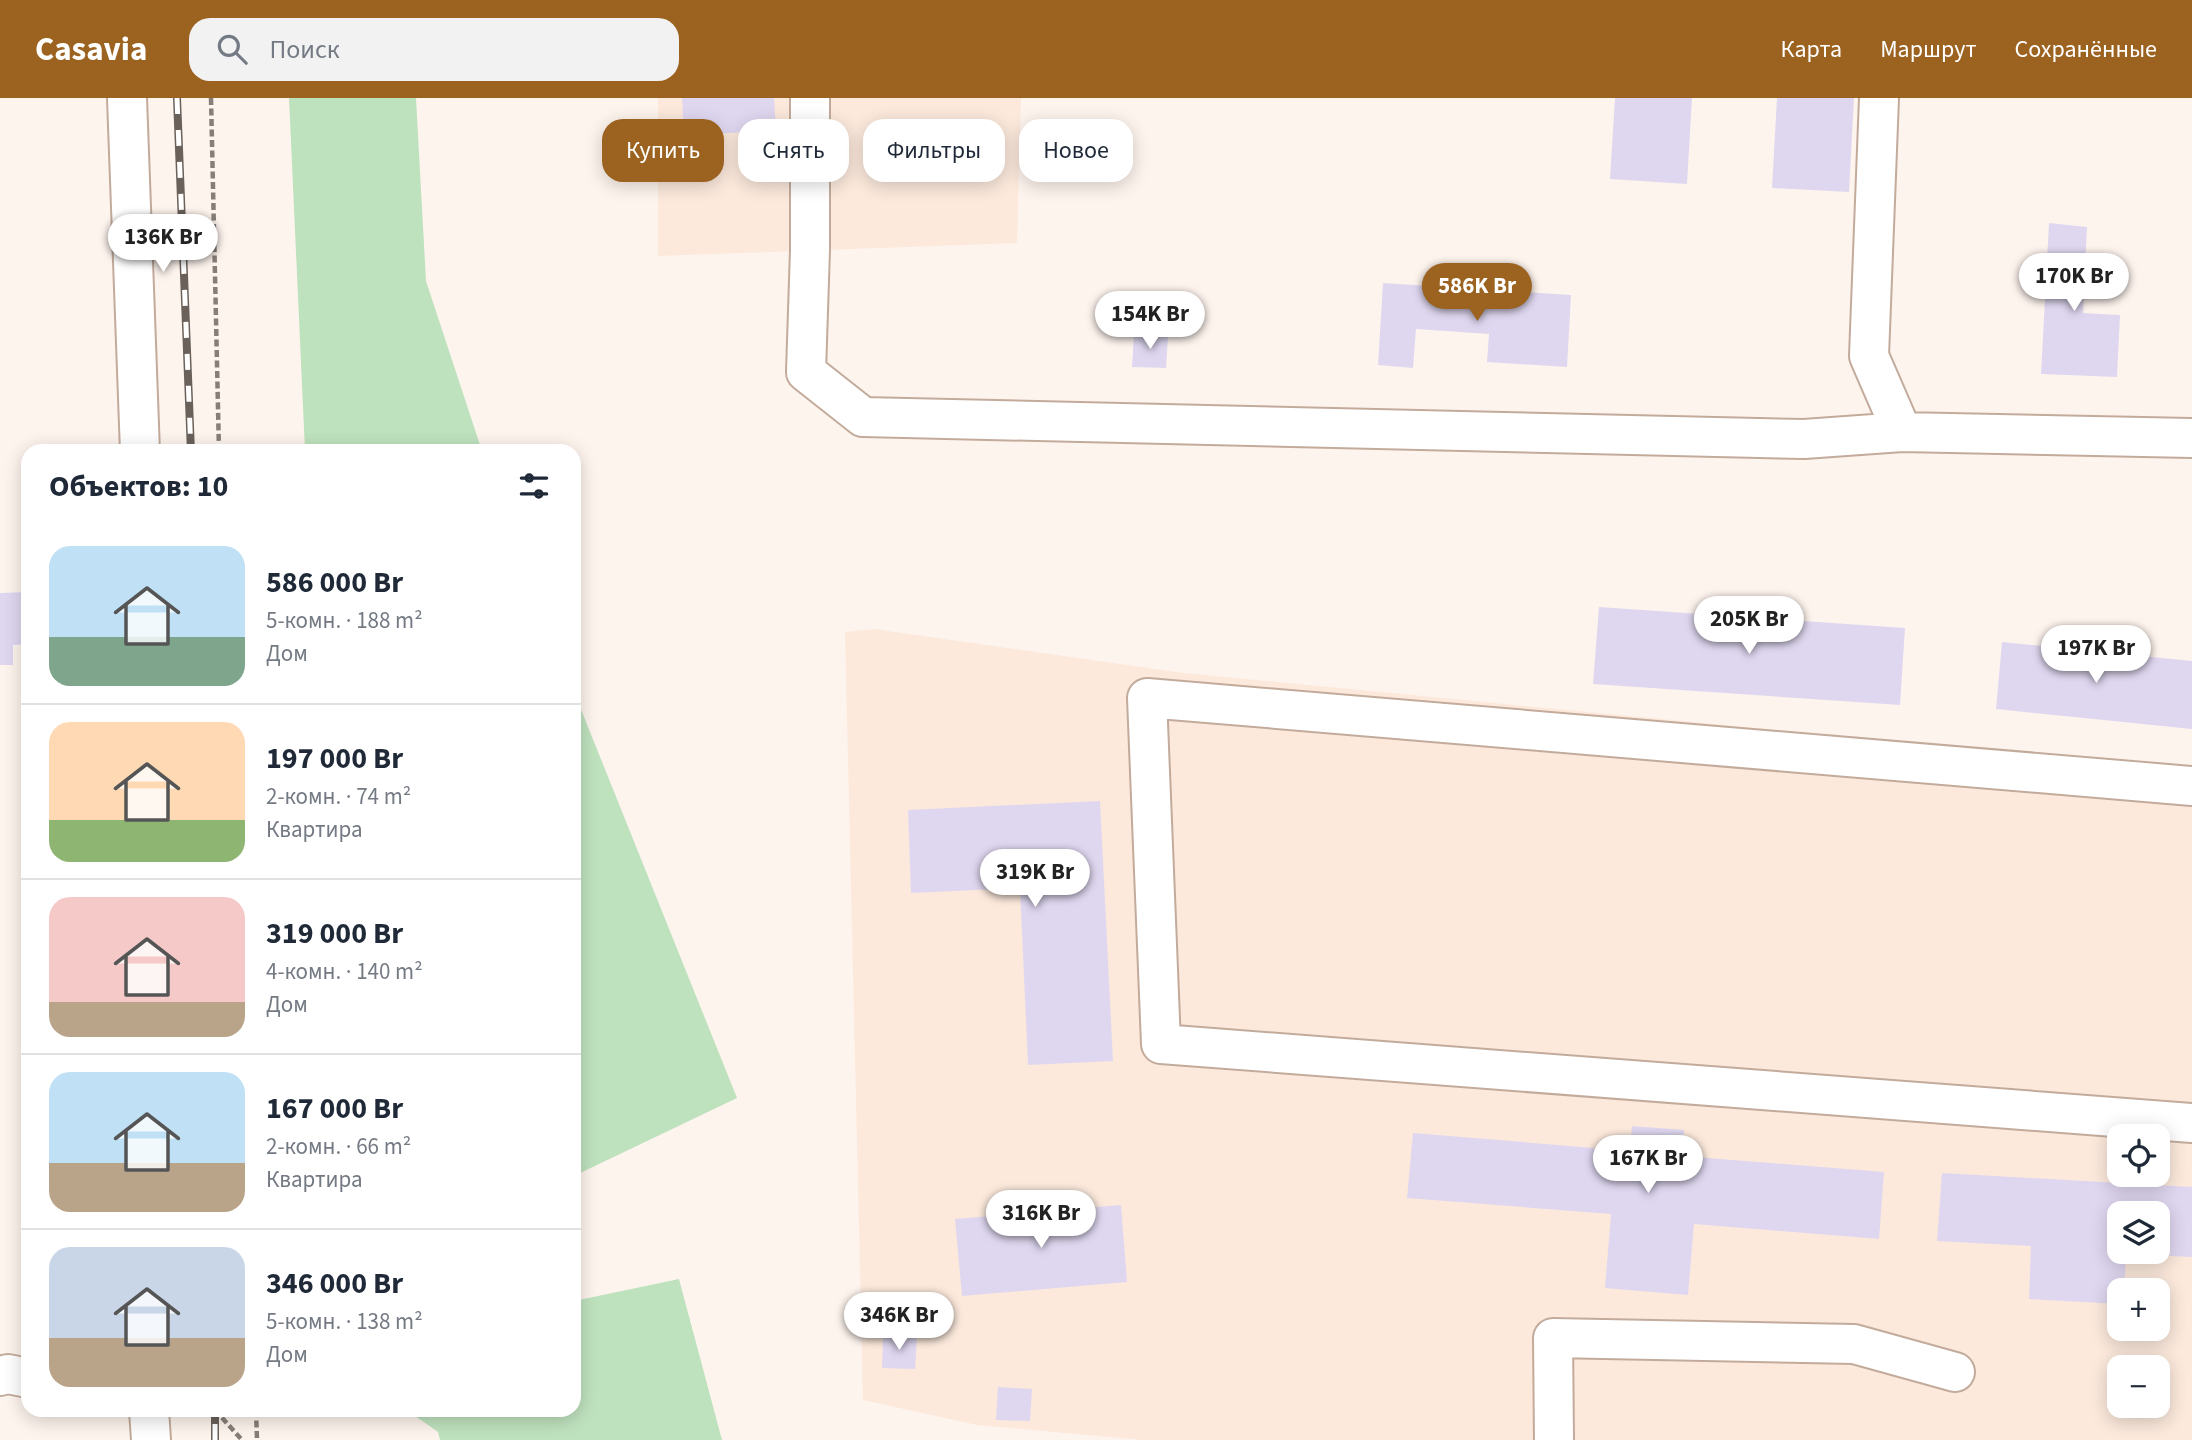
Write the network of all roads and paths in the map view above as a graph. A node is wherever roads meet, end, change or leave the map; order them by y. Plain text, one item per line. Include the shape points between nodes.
1 (127, 98) edge
2 (211, 98) edge
3 (810, 98) edge
4 (1878, 98) edge
5 (1902, 432) junction
6 (2192, 438) edge
7 (140, 444) edge
8 (219, 444) edge
9 (2192, 786) edge
10 (2192, 1122) edge
11 (1955, 1372) dead end
12 (0, 1376) edge
13 (21, 1377) edge
14 (149, 1417) edge
15 (221, 1417) edge
16 (256, 1417) edge
17 (151, 1440) edge
18 (242, 1440) edge
19 (257, 1440) edge
20 (1555, 1440) edge

1 - 7 street
2 - 8 path
3 - 5 street via 806,372 863,417 1804,439
4 - 5 street via 1869,356
5 - 6 street
9 - 10 street via 1147,698 1161,1044
11 - 20 street via 1854,1344 1553,1338
12 - 13 street
14 - 17 street
15 - 18 path
16 - 19 path

